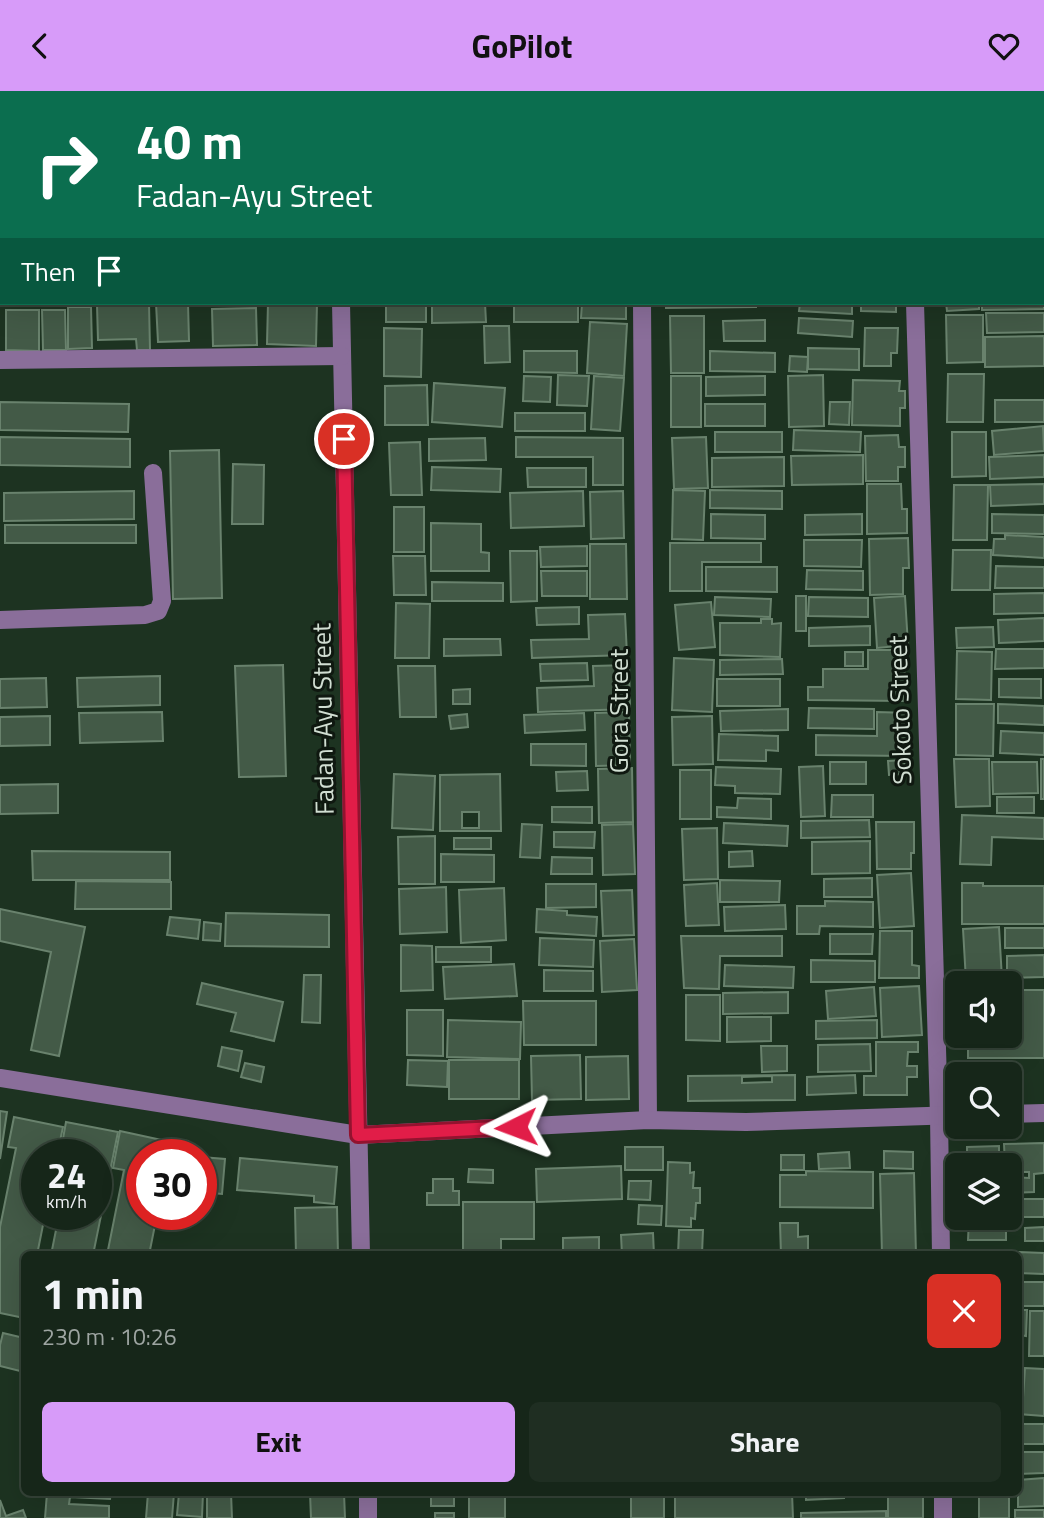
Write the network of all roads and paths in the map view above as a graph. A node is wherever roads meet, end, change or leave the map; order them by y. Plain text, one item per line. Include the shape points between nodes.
1 (341, 305) edge
2 (642, 305) edge
3 (915, 305) edge
4 (342, 356) junction
5 (0, 360) edge
6 (153, 473) dead end
7 (0, 620) edge
8 (0, 1078) edge
9 (1044, 1113) edge
10 (1022, 1114) edge
11 (939, 1116) junction
12 (945, 1116) edge
13 (648, 1120) junction
14 (358, 1135) junction
15 (361, 1251) edge
16 (941, 1251) edge
17 (368, 1496) edge
18 (943, 1496) edge
19 (368, 1518) edge
20 (943, 1518) edge

1 - 4 street, Fadan-Ayu Street
2 - 13 street, Gora Street
3 - 11 street, Sokoto Street
4 - 5 street
4 - 14 street, Fadan-Ayu Street
6 - 7 street via 162,601 158,611
8 - 14 street
9 - 10 street
11 - 12 street
11 - 13 street
11 - 16 street, Sokoto Street
13 - 14 street
14 - 15 street, Fadan-Ayu Street
17 - 19 street
18 - 20 street

